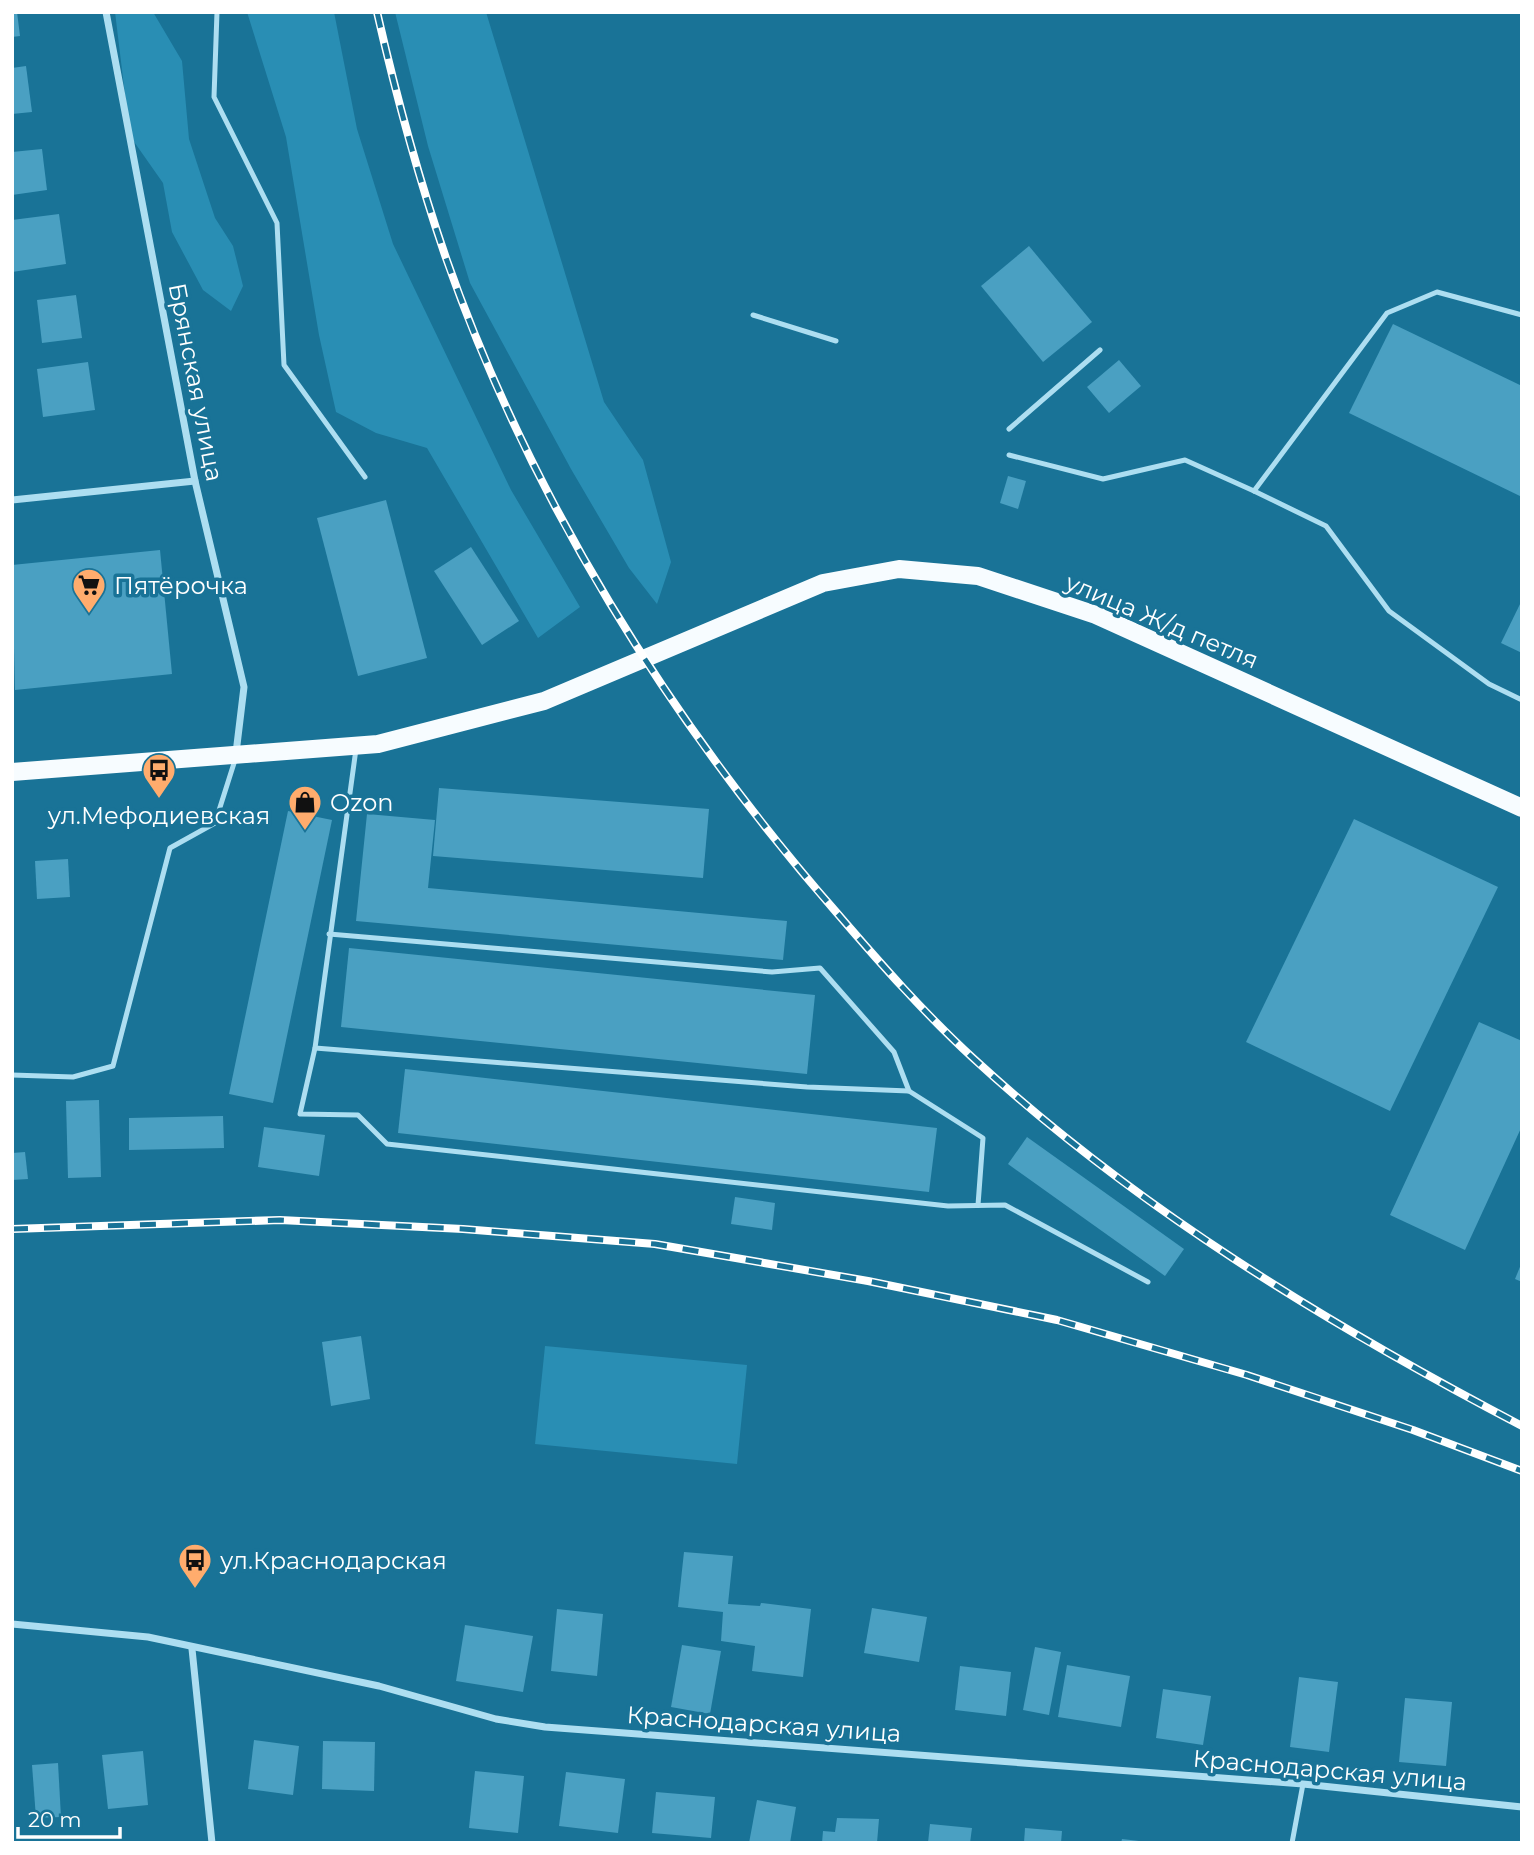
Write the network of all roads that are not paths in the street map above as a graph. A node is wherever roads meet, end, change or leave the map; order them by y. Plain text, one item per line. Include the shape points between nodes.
1 (106, 12) edge
2 (217, 12) edge
3 (754, 315) dead end
4 (1522, 315) edge
5 (836, 341) dead end
6 (1100, 350) dead end
7 (1009, 429) dead end
8 (1009, 455) dead end
9 (365, 477) dead end
10 (195, 481) junction
11 (1254, 491) junction
12 (12, 500) edge
13 (1522, 700) edge
14 (356, 746) junction
15 (236, 757) junction
16 (12, 772) edge
17 (1522, 808) edge
18 (329, 934) junction
19 (315, 1048) junction
20 (12, 1075) edge
21 (909, 1091) junction
22 (978, 1205) junction
23 (1148, 1282) dead end
24 (12, 1625) edge
25 (192, 1648) junction
26 (1303, 1784) junction
27 (1522, 1807) edge
28 (212, 1843) edge
29 (1292, 1843) edge

1 - 10 street, Брянская улица
2 - 9 lane via 214,97 277,223 284,365
3 - 5 lane
4 - 11 lane via 1437,292 1387,313
6 - 7 lane
8 - 11 lane via 1103,479 1185,460
10 - 12 street
10 - 15 street, Брянская улица via 244,687
11 - 13 lane via 1326,526 1389,611 1489,684
14 - 15 main road, улица Ж/д петля
14 - 17 main road, улица Ж/д петля via 544,701 823,583 899,569 978,576 1096,615
14 - 18 lane via 348,827
15 - 16 main road, улица Ж/д петля
15 - 20 lane via 215,823 170,848 113,1066 73,1077
18 - 19 lane
18 - 21 lane via 772,972 820,968 894,1052
19 - 21 lane
19 - 22 lane via 300,1114 358,1115 387,1144 934,1204
21 - 22 lane via 983,1139
22 - 23 lane via 1005,1205
24 - 25 street, Краснодарская улица via 148,1637
25 - 26 street, Краснодарская улица via 379,1686 496,1719 545,1727
25 - 28 street
26 - 27 street, Краснодарская улица
26 - 29 lane

